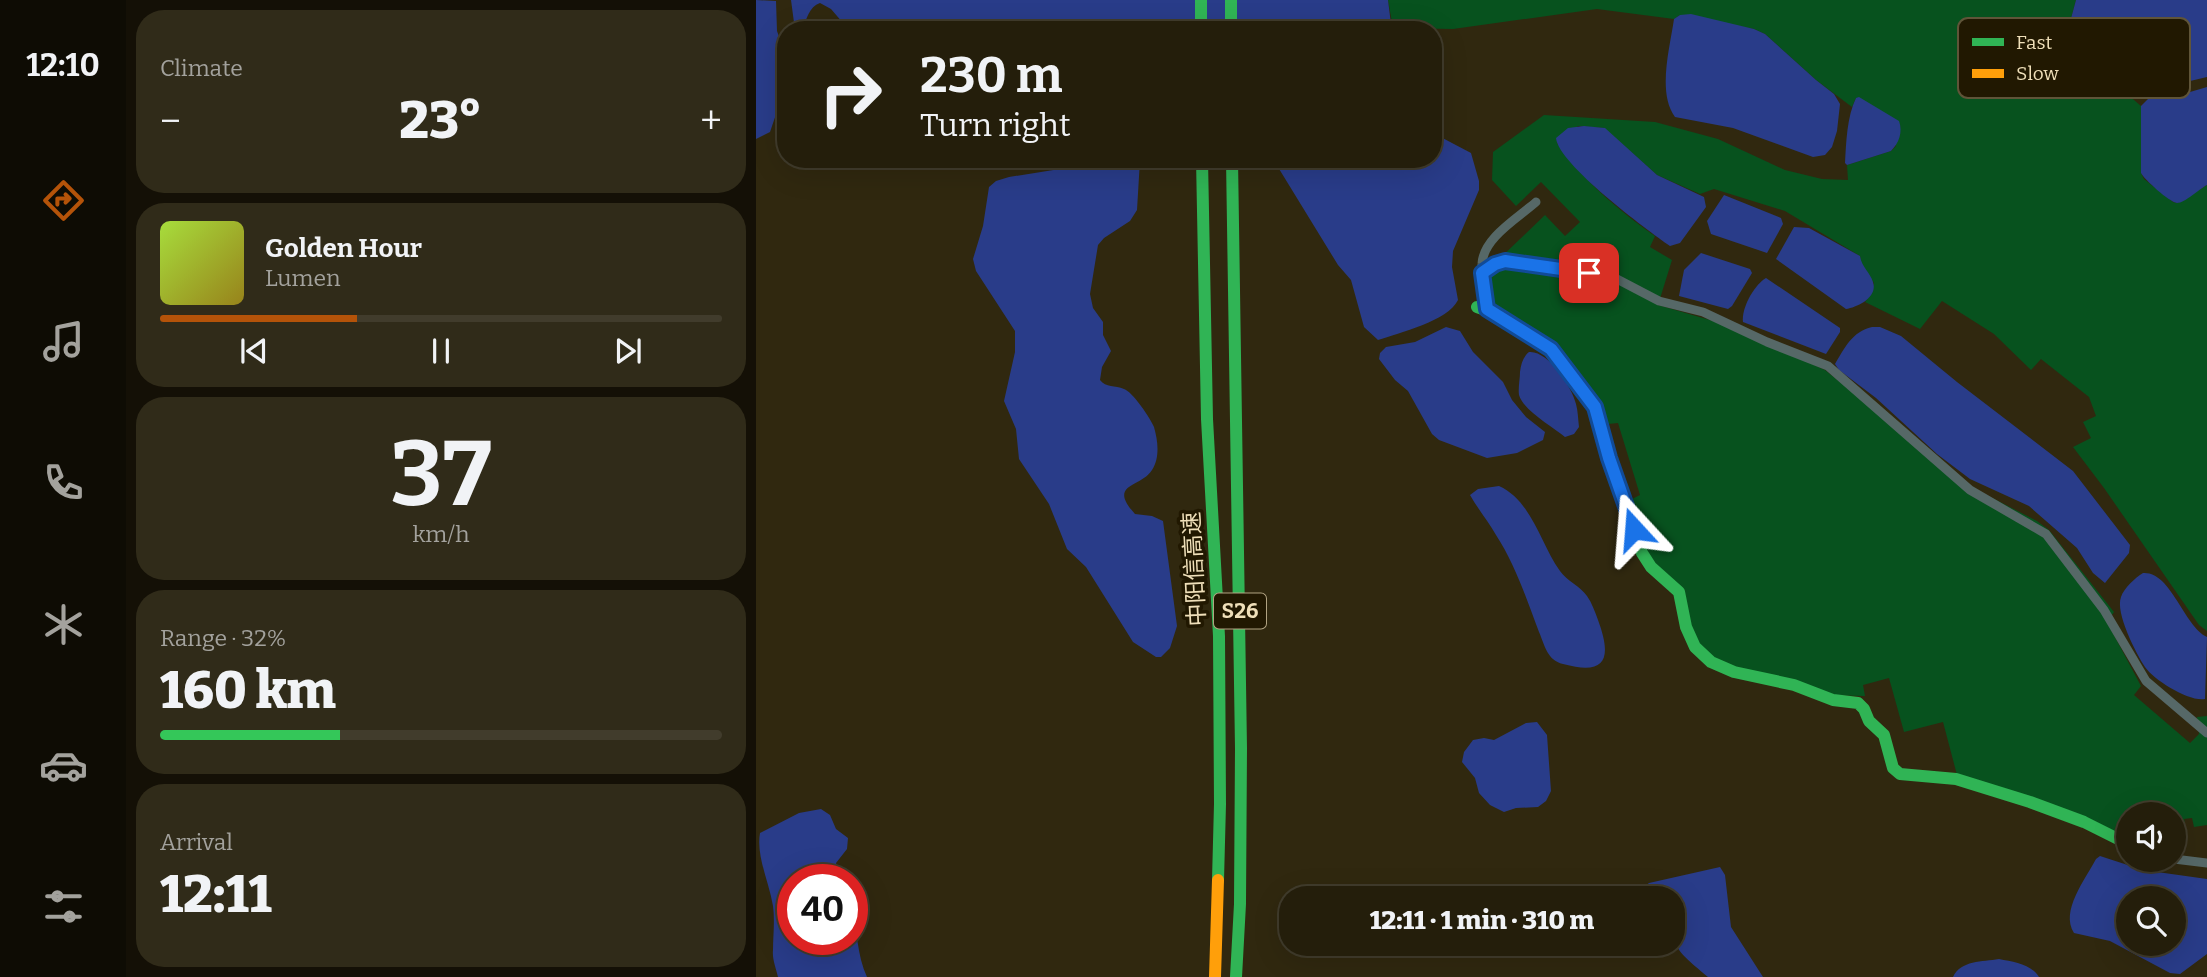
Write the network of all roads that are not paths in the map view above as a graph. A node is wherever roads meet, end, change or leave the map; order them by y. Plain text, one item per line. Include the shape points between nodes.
1 (1201, 0) edge
2 (1231, 0) edge
3 (1201, 21) edge
4 (1231, 21) edge
5 (1202, 168) edge
6 (1231, 168) edge
7 (1536, 202) dead end
8 (1482, 273) junction
9 (1482, 308) joint
10 (2207, 733) edge
11 (2116, 838) edge
12 (2186, 860) edge
13 (2207, 863) edge
14 (1215, 977) edge
15 (1236, 977) edge

1 - 3 main road
2 - 4 main road
5 - 14 main road, 中阳信高速 / S26 via 1207,419 1219,636
6 - 15 main road, 中阳信高速 / S26 via 1241,748
7 - 8 street via 1491,241
8 - 9 street
8 - 10 street via 1505,261 1615,278 1659,301 1703,312 1828,366 1970,490 2046,534 2104,610 2142,677
9 - 11 main road via 1551,349 1595,407 1642,553 1679,592 1688,636 1703,656 1734,672 1858,703 1884,735 1899,774 1956,779 2084,822
12 - 13 street

